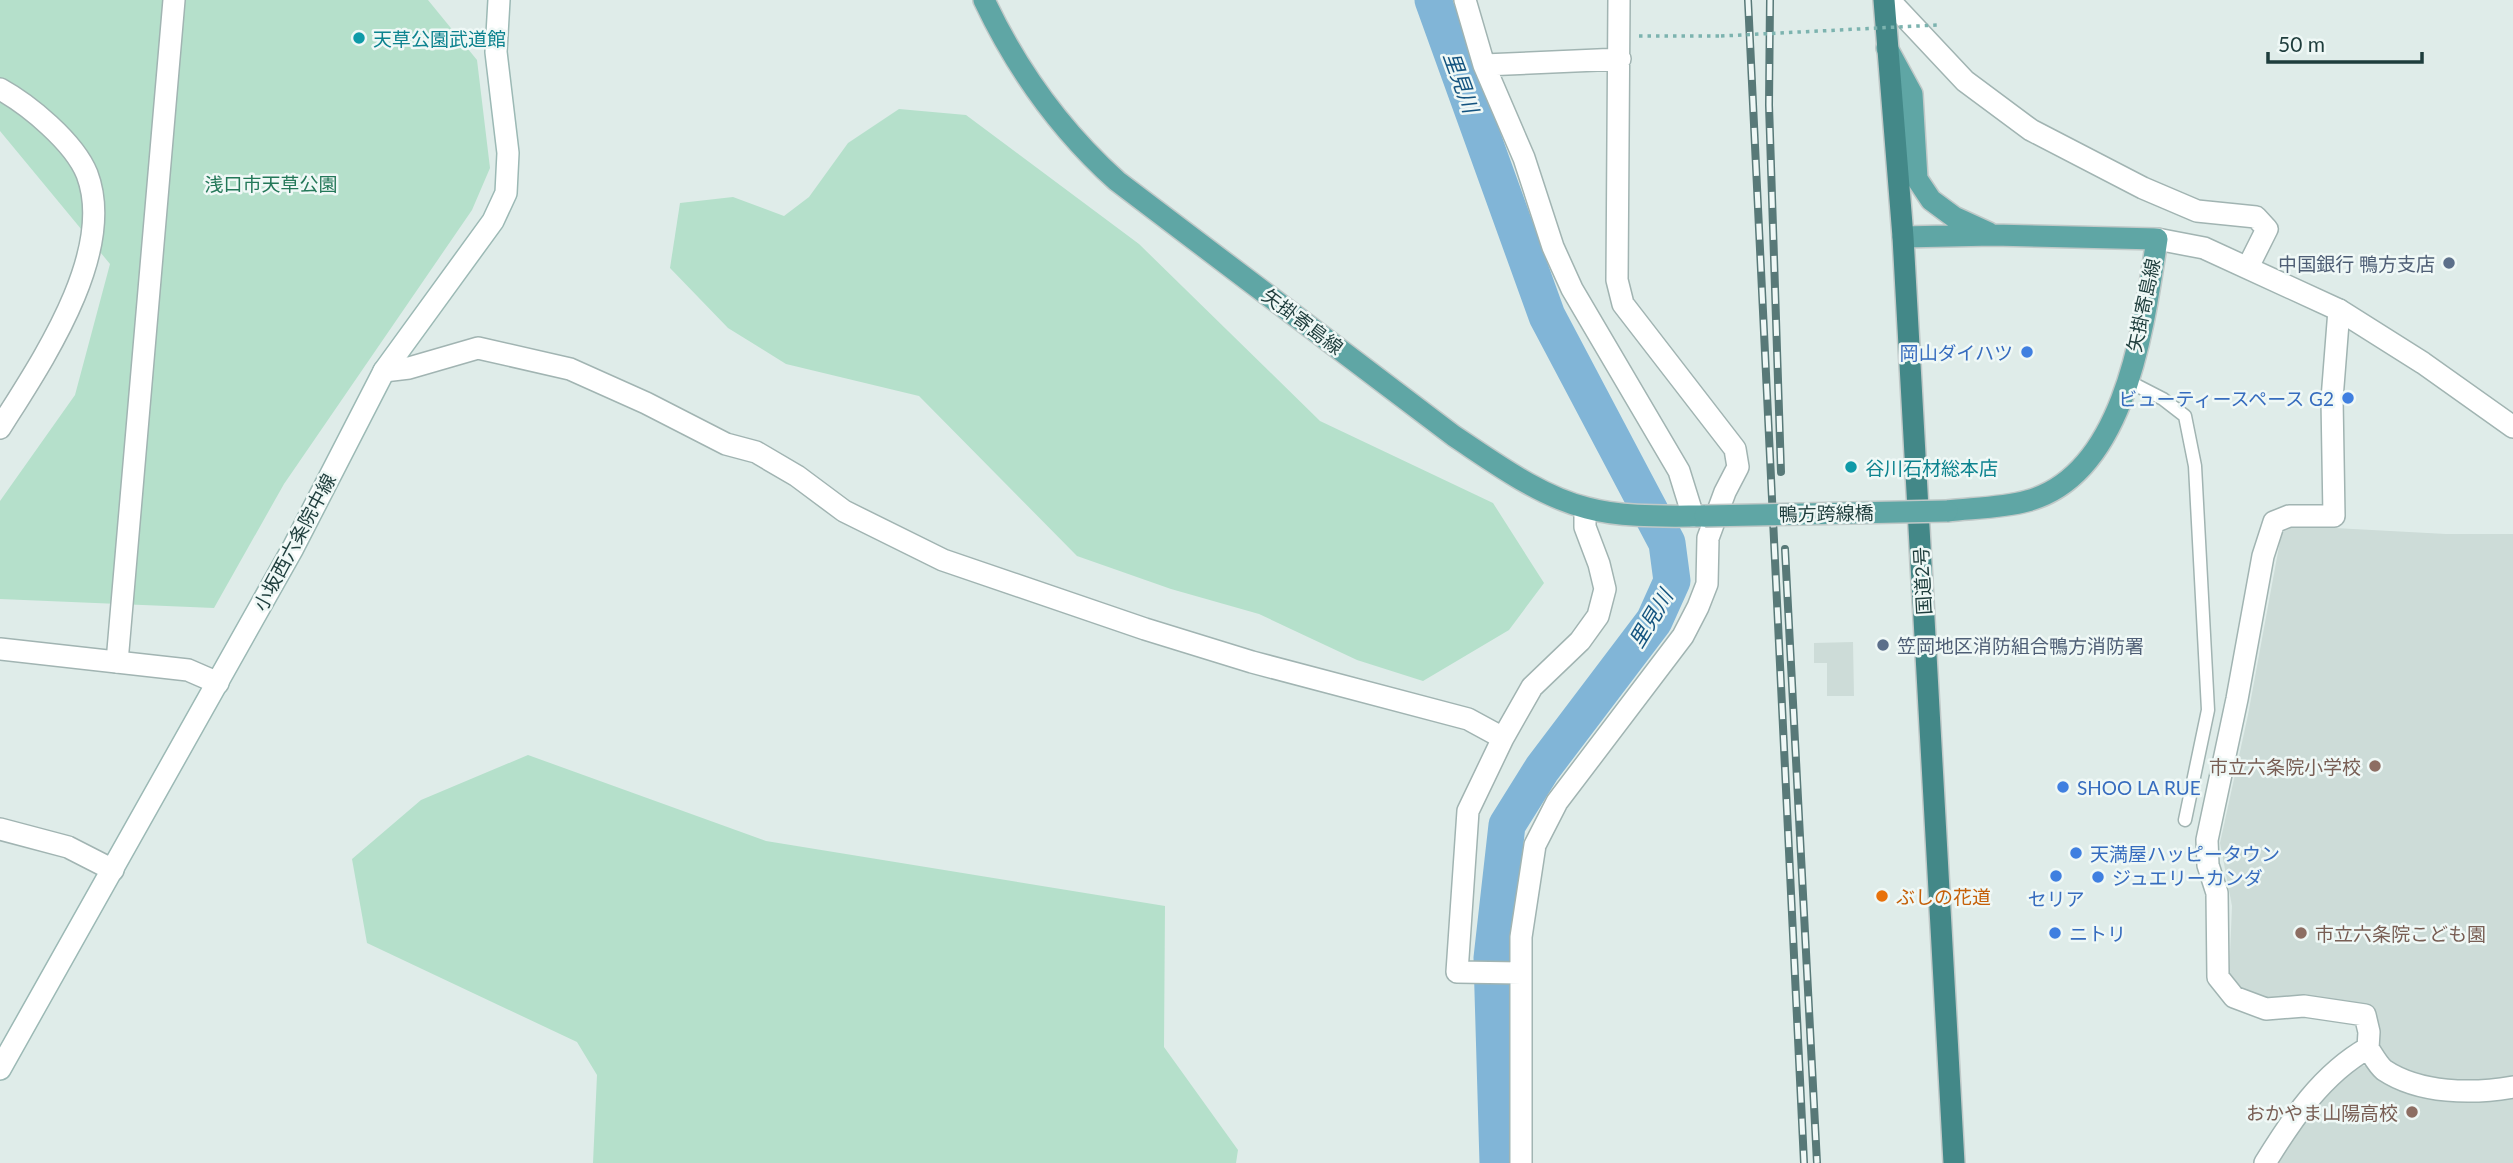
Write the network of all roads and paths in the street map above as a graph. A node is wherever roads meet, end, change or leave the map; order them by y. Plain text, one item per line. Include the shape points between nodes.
1 (174, 0) edge
2 (499, 0) edge
3 (984, 0) edge
4 (1465, 0) edge
5 (1619, 0) edge
6 (1886, 0) edge
7 (1937, 25) dead end
8 (1620, 37) junction
9 (1886, 46) junction
10 (1620, 58) junction
11 (1485, 65) junction
12 (0, 89) edge
13 (1993, 235) junction
14 (1903, 237) junction
15 (2157, 239) junction
16 (2248, 267) junction
17 (2339, 310) junction
18 (384, 371) junction
19 (2126, 380) junction
20 (2513, 427) edge
21 (0, 428) edge
22 (1585, 508) junction
23 (1947, 511) joint
24 (1692, 516) junction
25 (0, 649) edge
26 (117, 662) junction
27 (218, 683) junction
28 (1503, 738) junction
29 (2185, 820) dead end
30 (0, 829) edge
31 (113, 870) junction
32 (1521, 973) junction
33 (2368, 1048) junction
34 (0, 1069) edge
35 (2513, 1087) edge
36 (1521, 1163) edge
37 (1954, 1163) edge
38 (2265, 1163) edge

1 - 26 street
2 - 18 street, 小坂西六条院中線 via 496,52 508,153 506,193 482,238
3 - 22 main road, 矢掛寄島線 via 1018,66 1049,112 1117,181 1454,436 1505,469
4 - 11 street
5 - 8 street
6 - 9 highway, 国道2号
6 - 16 street via 1965,81 2031,130 2197,211 2256,217 2266,229
7 - 8 path, bridge
8 - 10 street
9 - 13 main road via 1912,94 1917,179 1931,200
9 - 14 highway, 国道2号
10 - 11 street
10 - 32 street via 1617,280 1623,304 1735,449 1738,467 1708,538 1707,584 1683,636 1557,802 1535,845 1521,937
11 - 24 street via 1572,289 1679,471
12 - 21 street via 62,138 87,174 94,221 76,292 56,340
13 - 14 main road, 矢掛寄島線
13 - 15 main road, 矢掛寄島線
14 - 37 highway, 国道2号
15 - 16 street via 2204,247
15 - 19 main road, 矢掛寄島線 via 2145,316
16 - 17 street
17 - 20 street
17 - 33 street via 2332,399 2334,516 2290,516 2274,522 2263,556 2207,841 2208,866 2217,893 2218,977 2234,997 2266,1009 2304,1006 2365,1015
18 - 27 street, 小坂西六条院中線
18 - 28 street via 478,348 570,369 726,444 756,452 844,511 943,560 1252,662 1468,719
19 - 23 main road, 矢掛寄島線 via 2100,447 2057,486 2028,501
19 - 29 lane via 2185,416 2195,466 2208,710
22 - 24 main road, 矢掛寄島線
22 - 28 street via 1585,527 1605,589 1598,616 1580,641 1532,687
23 - 24 main road, 鴨方跨線橋, bridge
25 - 26 street
26 - 27 street via 188,670
27 - 31 street, 小坂西六条院中線
28 - 32 street via 1468,811 1457,972
30 - 31 street via 68,847
31 - 34 street, 小坂西六条院中線
32 - 36 street
33 - 35 street via 2383,1069 2427,1088 2488,1092
33 - 38 street via 2333,1072 2290,1122

